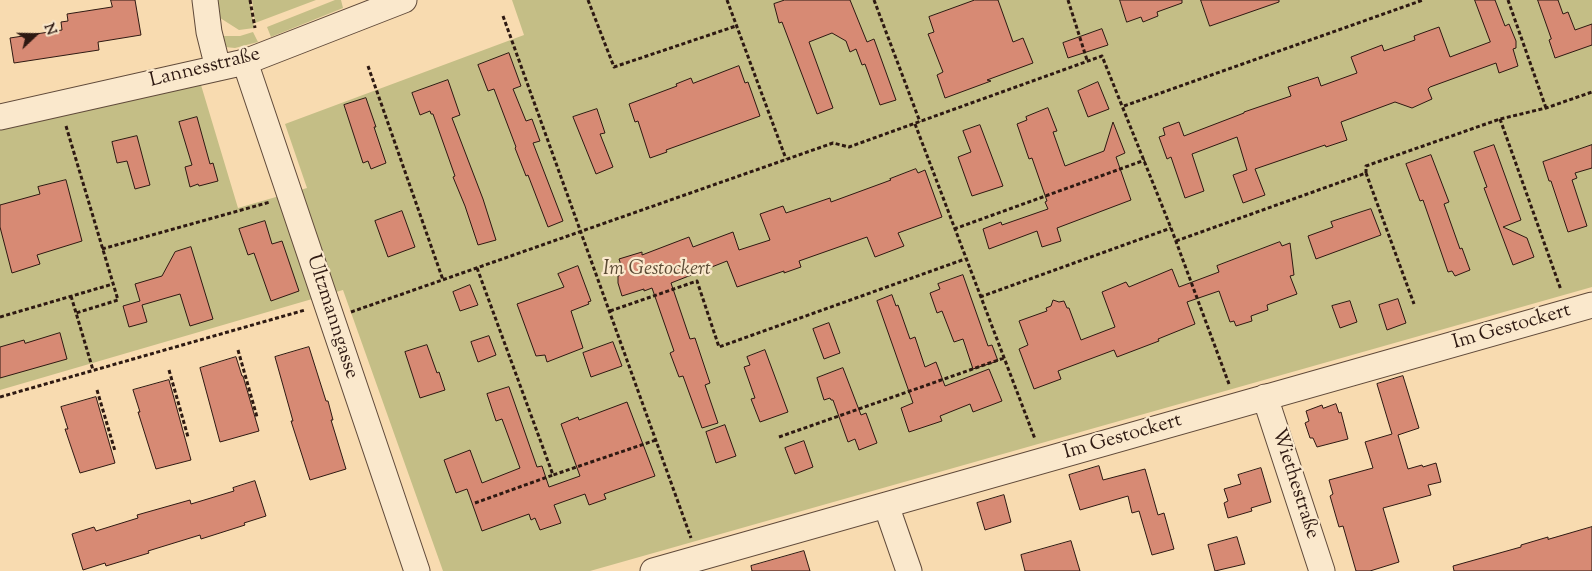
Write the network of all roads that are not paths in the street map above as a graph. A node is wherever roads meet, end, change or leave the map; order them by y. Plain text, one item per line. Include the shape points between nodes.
1 (205, 0) edge
2 (404, 0) edge
3 (245, 62) junction
4 (218, 68) junction
5 (0, 116) edge
6 (1581, 308) edge
7 (1265, 397) junction
8 (886, 505) junction
9 (417, 571) edge
10 (654, 571) edge
11 (909, 571) edge
12 (1322, 571) edge

1 - 4 street
2 - 3 street, Lannesstraße
3 - 4 street, Lannesstraße
3 - 9 street, Ultzmanngasse
4 - 5 street, Lannesstraße
6 - 7 street, Im Gestockert
7 - 8 street, Im Gestockert
7 - 12 street, Wiethestraße
8 - 10 street, Im Gestockert
8 - 11 street

